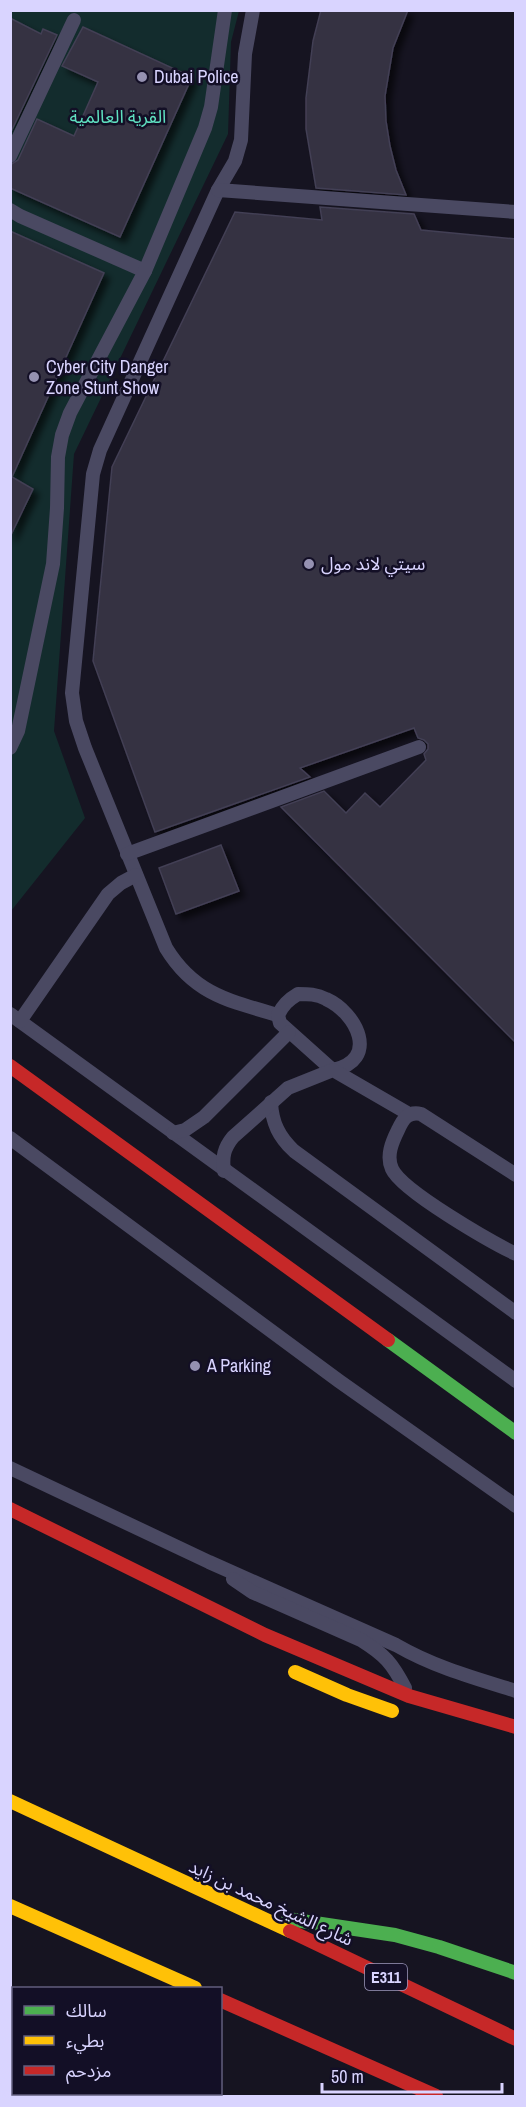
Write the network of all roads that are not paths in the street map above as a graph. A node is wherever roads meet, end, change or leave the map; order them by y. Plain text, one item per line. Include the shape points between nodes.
1 (225, 10) edge
2 (253, 10) edge
3 (74, 20) dead end
4 (10, 156) edge
5 (218, 190) junction
6 (10, 210) edge
7 (516, 212) edge
8 (144, 271) junction
9 (14, 728) edge
10 (419, 747) dead end
11 (10, 748) edge
12 (127, 854) junction
13 (136, 875) junction
14 (278, 1015) junction
15 (15, 1017) edge
16 (289, 1032) junction
17 (12, 1069) edge
18 (333, 1070) junction
19 (271, 1102) junction
20 (409, 1114) junction
21 (173, 1133) junction
22 (10, 1138) edge
23 (224, 1171) junction
24 (516, 1175) edge
25 (516, 1254) edge
26 (516, 1313) edge
27 (516, 1381) edge
28 (516, 1433) edge
29 (10, 1468) edge
30 (516, 1506) edge
31 (10, 1509) edge
32 (222, 1568) junction
33 (287, 1668) dead end
34 (516, 1691) edge
35 (409, 1695) junction
36 (404, 1715) dead end
37 (516, 1727) edge
38 (10, 1801) edge
39 (10, 1906) edge
40 (257, 1915) junction
41 (516, 1973) edge
42 (191, 1987) edge
43 (222, 2001) edge
44 (516, 2039) edge
45 (436, 2097) edge

1 - 8 lane via 205,128
2 - 5 lane via 245,54 241,140 235,161
3 - 4 lane
5 - 7 lane
5 - 12 lane via 100,450 93,474 72,693 85,748
6 - 8 lane
8 - 9 lane via 62,435 53,564
9 - 11 lane
10 - 12 lane
12 - 13 lane
13 - 14 lane via 166,948 184,973 221,998
13 - 15 lane via 108,894
14 - 16 lane
14 - 18 lane via 282,1006 298,994 325,998 347,1014 355,1024 360,1045 354,1060
15 - 21 lane
16 - 18 lane
16 - 21 lane via 204,1117
17 - 28 main road
18 - 19 lane via 297,1083
18 - 20 lane
19 - 23 lane via 225,1147
19 - 26 lane via 276,1130 294,1151
20 - 24 lane via 421,1114
20 - 25 lane via 401,1122 389,1157 400,1182 468,1228
21 - 23 lane
22 - 30 lane via 339,1381
23 - 27 lane
29 - 32 lane
31 - 35 main road via 265,1635
32 - 34 lane via 422,1660
32 - 35 lane via 252,1592 372,1647 394,1666
33 - 36 main road
35 - 37 main road
38 - 40 main road, شارع الشيخ محمد بن زايد / E311
39 - 42 main road
40 - 41 main road via 395,1935
40 - 44 main road, شارع الشيخ محمد بن زايد / E311
43 - 45 main road

